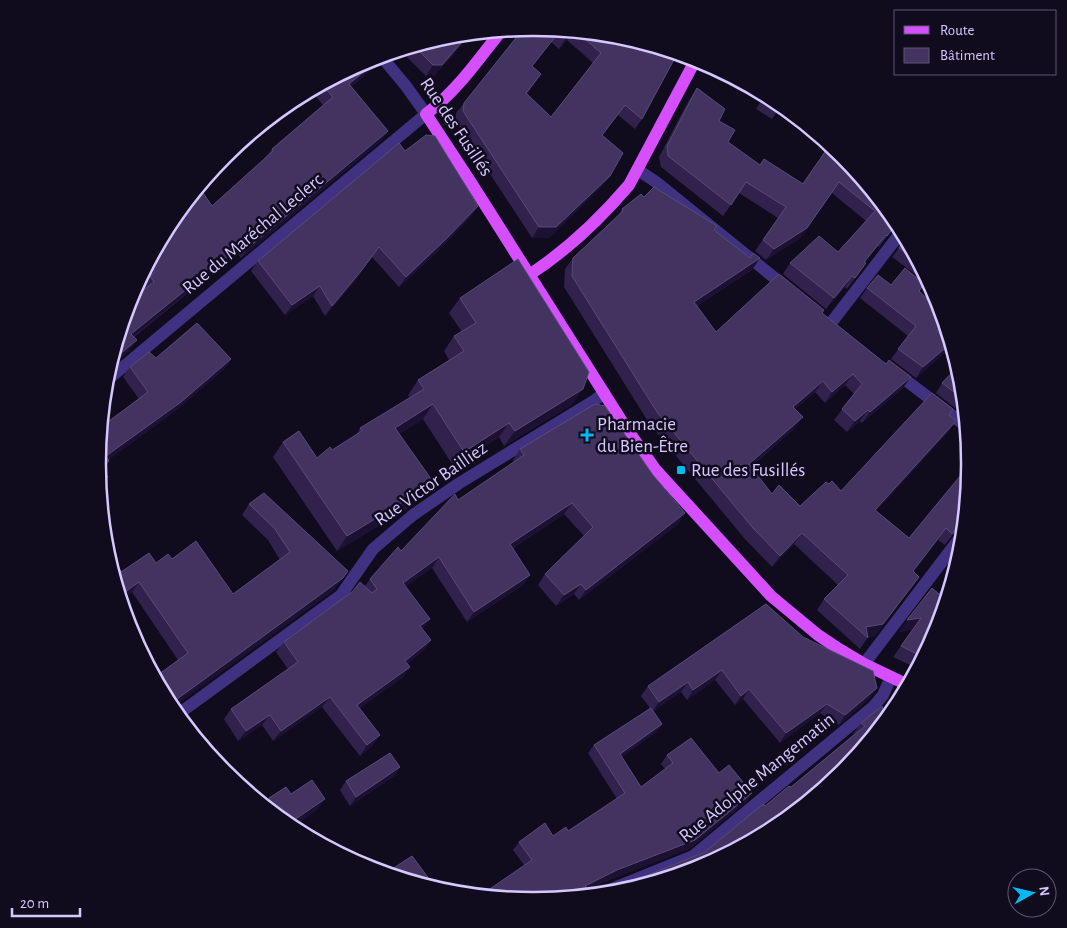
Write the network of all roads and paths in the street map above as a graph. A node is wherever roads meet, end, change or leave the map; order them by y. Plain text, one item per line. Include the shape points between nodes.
1 (495, 38) edge
2 (387, 63) edge
3 (692, 67) edge
4 (426, 114) junction
5 (638, 170) junction
6 (897, 238) edge
7 (529, 275) junction
8 (793, 293) edge
9 (831, 323) edge
10 (887, 366) edge
11 (116, 373) edge
12 (604, 392) junction
13 (959, 421) edge
14 (953, 547) edge
15 (864, 664) junction
16 (891, 677) junction
17 (902, 682) edge
18 (184, 710) edge
19 (636, 879) edge

1 - 4 main road via 458,85
2 - 4 street, Rue des Fusillés
3 - 5 main road
4 - 7 main road, Rue des Fusillés
4 - 11 street, Rue du Maréchal Leclerc
5 - 7 main road via 615,202 566,247
5 - 8 street
6 - 9 street
7 - 12 main road, Rue des Fusillés
10 - 13 street
12 - 15 main road, Rue des Fusillés via 655,469 771,596 818,635
12 - 18 street, Rue Victor Bailliez via 413,515 373,549 341,595
14 - 15 street
15 - 16 main road, Rue des Fusillés
16 - 17 main road, Rue des Fusillés
16 - 19 street, Rue Adolphe Mangematin via 874,706 693,856

